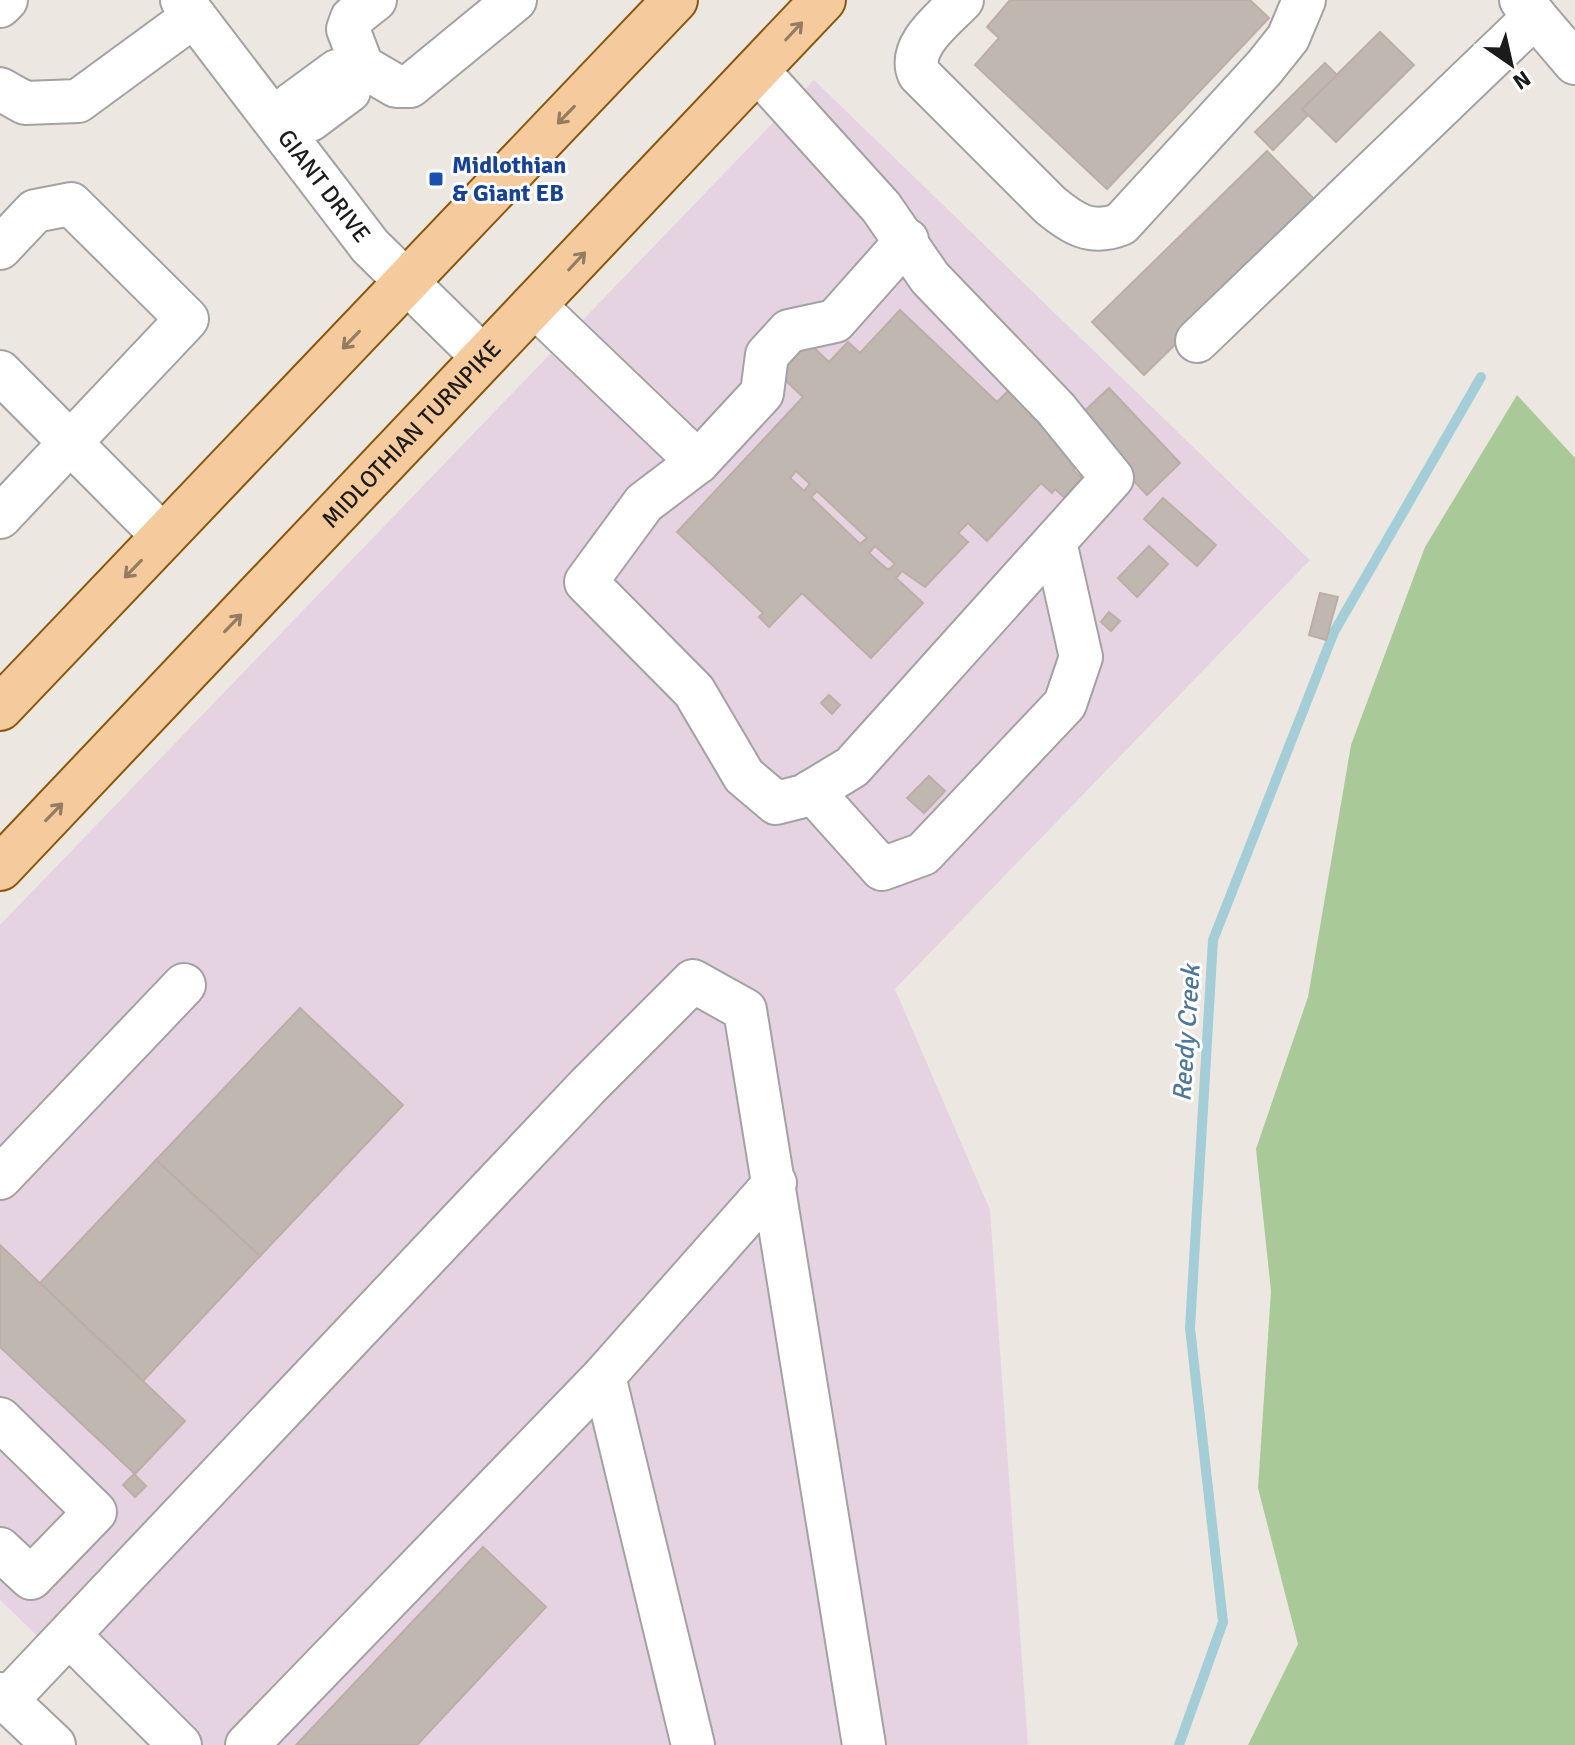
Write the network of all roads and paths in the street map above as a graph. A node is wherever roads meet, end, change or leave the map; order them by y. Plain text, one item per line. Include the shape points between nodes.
1 (6, 0) edge
2 (375, 0) edge
3 (515, 0) edge
4 (675, 0) edge
5 (823, 0) edge
6 (962, 0) edge
7 (1304, 0) edge
8 (0, 6) edge
9 (188, 8) edge
10 (1528, 8) edge
11 (1575, 63) edge
12 (356, 70) junction
13 (757, 70) junction
14 (0, 89) edge
15 (286, 123) junction
16 (907, 240) junction
17 (0, 248) edge
18 (405, 284) junction
19 (535, 306) junction
20 (1197, 341) dead end
21 (484, 358) junction
22 (0, 372) edge
23 (71, 445) junction
24 (698, 462) junction
25 (0, 517) edge
26 (164, 537) junction
27 (1055, 542) junction
28 (0, 708) edge
29 (812, 791) junction
30 (0, 868) edge
31 (184, 985) dead end
32 (0, 1178) edge
33 (775, 1183) junction
34 (604, 1376) junction
35 (0, 1419) edge
36 (0, 1549) edge
37 (69, 1635) junction
38 (3, 1697) edge
39 (54, 1745) edge
40 (180, 1745) edge
41 (247, 1745) edge
42 (693, 1745) edge
43 (864, 1745) edge

1 - 8 street
2 - 12 street via 352,18 348,29
3 - 12 street via 410,86
4 -> 18 main road
13 -> 5 main road, MIDLOTHIAN TURNPIKE
6 - 7 street via 920,46 915,57 919,74 1050,205 1087,229 1121,224 1272,58 1288,38
9 - 14 street via 78,101 25,103
9 - 15 street, GIANT DRIVE
10 - 11 street
10 - 20 street
12 - 15 street via 349,91 310,120
13 - 16 street
19 -> 13 main road, MIDLOTHIAN TURNPIKE
15 - 18 street, GIANT DRIVE via 370,246
16 - 24 street via 835,321 789,331 767,355 762,393
16 - 27 street via 930,278 1056,409 1112,478
17 - 23 street via 35,211 71,204 187,319
18 - 21 street, GIANT DRIVE
18 -> 26 main road
19 - 21 main road, MIDLOTHIAN TURNPIKE
19 - 24 street
30 -> 21 main road, MIDLOTHIAN TURNPIKE
22 - 23 street
23 - 25 street
23 - 26 street
24 - 29 street via 644,503 586,582 694,691 744,776 776,803
26 -> 28 main road
27 - 29 street via 852,767
27 - 29 street via 1081,657 1065,704 923,854 882,869
31 - 32 street
33 - 34 street
33 - 37 street via 745,1010 693,981
33 - 43 street
34 - 41 street
34 - 42 street
35 - 36 street via 95,1512 31,1578
37 - 38 street
37 - 40 street
38 - 39 street

